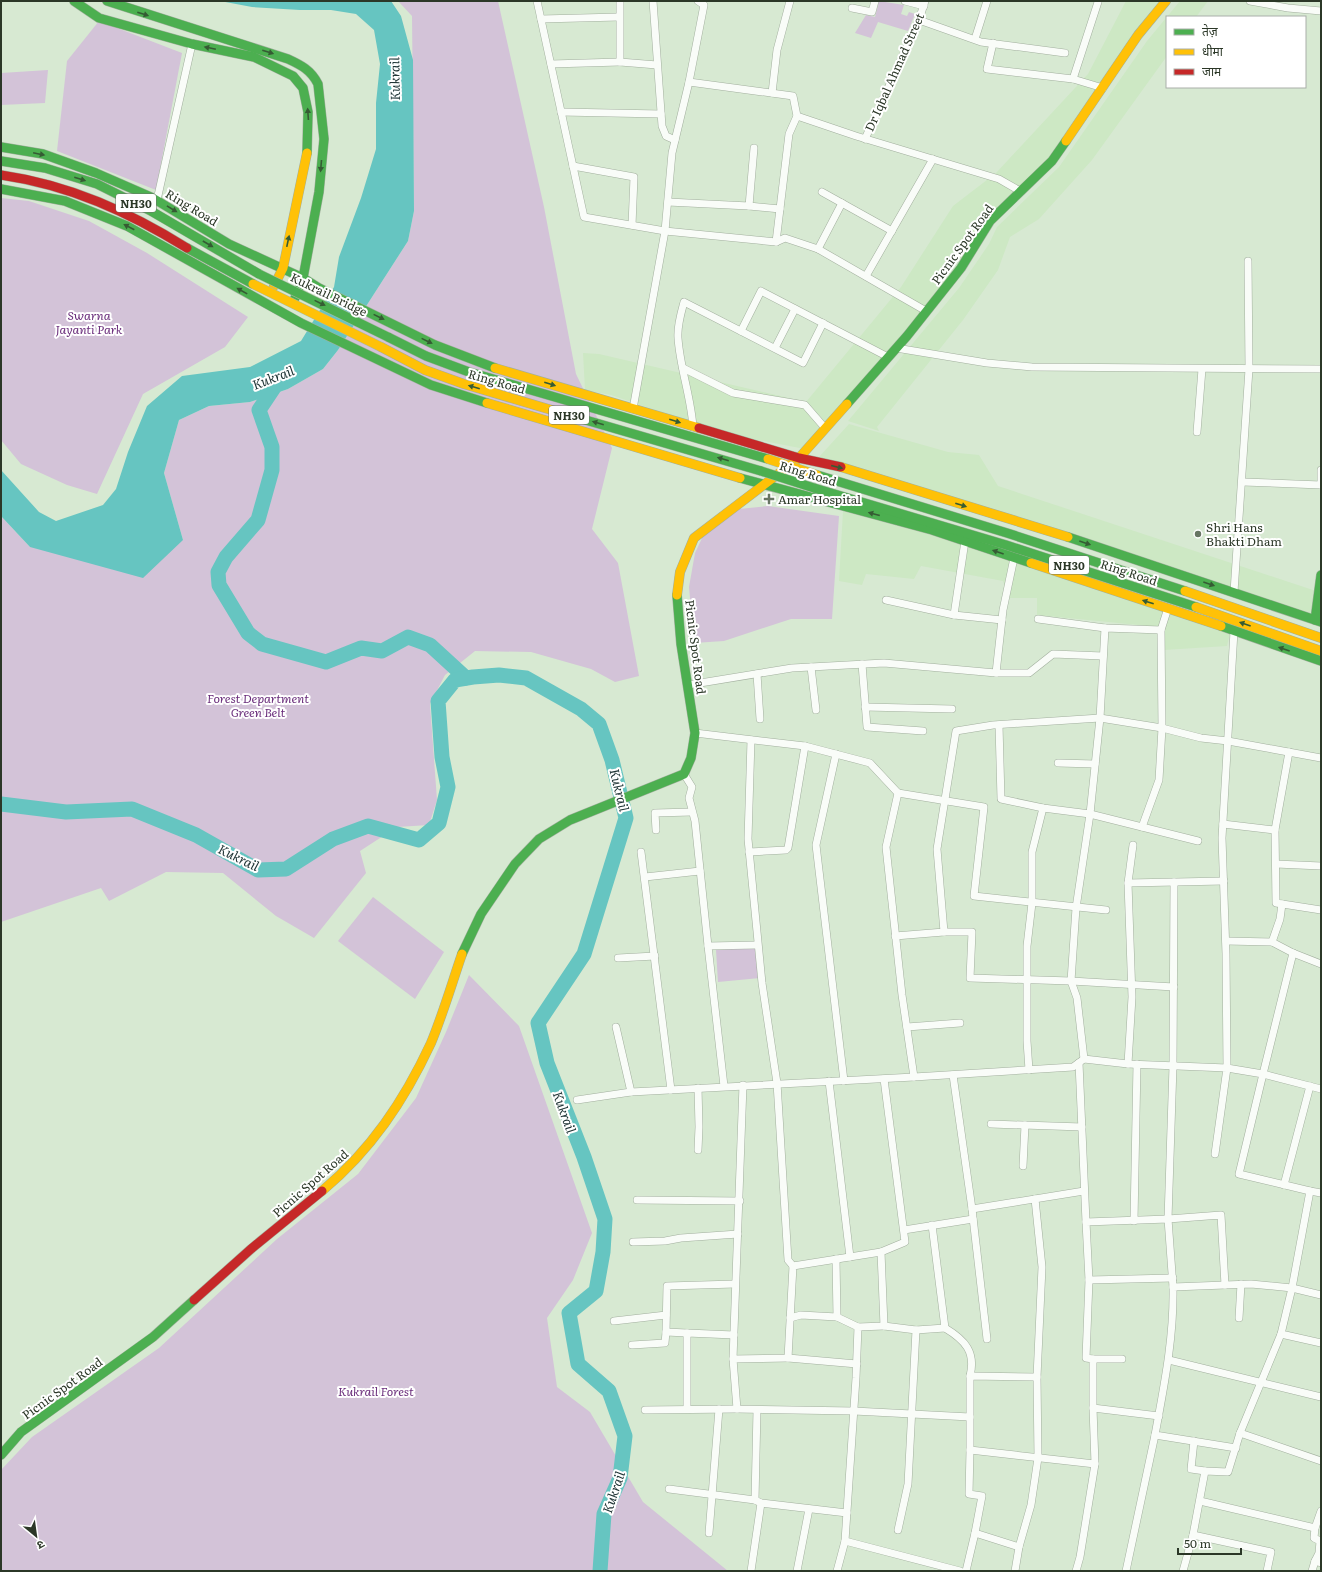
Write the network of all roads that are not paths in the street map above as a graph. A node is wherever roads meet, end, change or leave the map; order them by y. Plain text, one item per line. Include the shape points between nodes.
1 (74, 1) edge
2 (107, 1) edge
3 (537, 1) edge
4 (620, 1) edge
5 (653, 1) edge
6 (698, 1) edge
7 (790, 1) edge
8 (875, 1) edge
9 (905, 1) edge
10 (987, 1) edge
11 (1166, 1) edge
12 (1250, 1) edge
13 (1098, 2) edge
14 (924, 4) edge
15 (852, 8) dead end
16 (1321, 11) edge
17 (619, 17) junction
18 (541, 19) junction
19 (919, 20) junction
20 (975, 40) junction
21 (993, 43) junction
22 (192, 44) junction
23 (1065, 53) dead end
24 (620, 62) junction
25 (551, 64) junction
26 (657, 65) junction
27 (1073, 79) junction
28 (690, 82) junction
29 (1103, 88) junction
30 (772, 93) junction
31 (561, 112) junction
32 (661, 114) junction
33 (797, 116) junction
34 (865, 139) junction
35 (675, 140) junction
36 (1, 147) edge
37 (754, 148) dead end
38 (933, 160) junction
39 (1, 161) edge
40 (573, 166) junction
41 (1, 174) edge
42 (1, 189) edge
43 (1020, 191) junction
44 (822, 192) dead end
45 (157, 200) junction
46 (668, 202) junction
47 (842, 203) junction
48 (749, 206) junction
49 (780, 209) junction
50 (632, 225) junction
51 (665, 231) junction
52 (892, 231) junction
53 (776, 242) junction
54 (818, 249) junction
55 (1248, 261) dead end
56 (283, 268) junction
57 (259, 274) joint
58 (866, 276) junction
59 (303, 278) junction
60 (319, 288) joint
61 (266, 304) junction
62 (795, 309) junction
63 (926, 311) junction
64 (287, 316) junction
65 (822, 323) junction
66 (741, 331) junction
67 (388, 337) joint
68 (381, 347) joint
69 (775, 348) junction
70 (896, 348) junction
71 (888, 357) junction
72 (683, 368) junction
73 (1202, 369) junction
74 (1249, 369) junction
75 (1321, 369) edge
76 (633, 409) junction
77 (692, 427) junction
78 (825, 428) junction
79 (1197, 432) dead end
80 (799, 458) junction
81 (819, 463) junction
82 (1321, 470) edge
83 (1243, 482) junction
84 (765, 485) junction
85 (1321, 485) edge
86 (810, 496) junction
87 (965, 541) junction
88 (1014, 558) junction
89 (1321, 575) edge
90 (1234, 592) junction
91 (886, 600) dead end
92 (1168, 608) junction
93 (954, 614) junction
94 (1038, 619) dead end
95 (1002, 620) junction
96 (1318, 621) edge
97 (1105, 628) junction
98 (1162, 630) junction
99 (1234, 631) junction
100 (1321, 638) edge
101 (1321, 651) edge
102 (1103, 656) junction
103 (1321, 661) edge
104 (862, 664) junction
105 (811, 667) junction
106 (757, 674) junction
107 (996, 674) junction
108 (688, 685) junction
109 (865, 707) junction
110 (952, 709) dead end
111 (816, 710) dead end
112 (1100, 718) junction
113 (760, 719) dead end
114 (999, 725) junction
115 (1162, 728) junction
116 (924, 731) dead end
117 (695, 733) junction
118 (751, 740) junction
119 (1228, 741) junction
120 (805, 746) junction
121 (1289, 752) junction
122 (836, 754) junction
123 (1321, 758) edge
124 (1058, 763) dead end
125 (1095, 764) junction
126 (684, 774) junction
127 (898, 793) junction
128 (944, 800) junction
129 (1043, 808) junction
130 (692, 812) junction
131 (1090, 814) junction
132 (1223, 824) junction
133 (1142, 827) junction
134 (656, 830) dead end
135 (1275, 830) junction
136 (1198, 841) dead end
137 (1133, 845) dead end
138 (641, 852) dead end
139 (750, 852) junction
140 (1276, 864) junction
141 (1321, 866) edge
142 (700, 872) junction
143 (644, 877) junction
144 (1224, 881) junction
145 (1174, 882) junction
146 (1128, 883) junction
147 (1032, 903) junction
148 (1282, 904) junction
149 (1076, 908) junction
150 (1106, 910) dead end
151 (1321, 910) edge
152 (944, 932) junction
153 (895, 936) junction
154 (1226, 941) junction
155 (1272, 942) junction
156 (757, 945) junction
157 (708, 946) junction
158 (1294, 953) junction
159 (655, 956) junction
160 (618, 958) dead end
161 (1321, 964) edge
162 (1028, 980) junction
163 (1071, 981) junction
164 (1132, 986) junction
165 (1174, 988) junction
166 (960, 1023) dead end
167 (616, 1026) dead end
168 (907, 1027) junction
169 (1081, 1061) junction
170 (1128, 1064) junction
171 (1137, 1064) junction
172 (1173, 1066) junction
173 (1227, 1068) junction
174 (1029, 1070) junction
175 (1263, 1074) junction
176 (953, 1075) junction
177 (914, 1077) junction
178 (884, 1079) junction
179 (844, 1080) junction
180 (830, 1081) junction
181 (777, 1083) junction
182 (743, 1085) junction
183 (724, 1086) junction
184 (1310, 1086) junction
185 (698, 1088) junction
186 (1321, 1089) edge
187 (671, 1090) junction
188 (631, 1092) junction
189 (577, 1100) dead end
190 (991, 1124) dead end
191 (1025, 1125) junction
192 (1082, 1127) junction
193 (698, 1150) dead end
194 (1215, 1154) dead end
195 (1024, 1166) dead end
196 (1284, 1185) junction
197 (1084, 1191) junction
198 (1310, 1191) junction
199 (1321, 1193) edge
200 (1035, 1199) junction
201 (637, 1200) dead end
202 (740, 1201) junction
203 (972, 1210) junction
204 (973, 1218) junction
205 (1134, 1220) junction
206 (1168, 1220) junction
207 (1086, 1222) junction
208 (932, 1226) junction
209 (904, 1230) junction
210 (738, 1234) junction
211 (633, 1242) dead end
212 (881, 1252) junction
213 (850, 1257) junction
214 (836, 1259) junction
215 (793, 1266) junction
216 (1173, 1278) junction
217 (1089, 1280) junction
218 (735, 1284) junction
219 (1241, 1284) junction
220 (1225, 1285) junction
221 (1174, 1287) junction
222 (1292, 1288) junction
223 (1321, 1295) edge
224 (666, 1315) junction
225 (837, 1317) junction
226 (790, 1318) junction
227 (1239, 1318) dead end
228 (614, 1321) dead end
229 (884, 1326) junction
230 (858, 1327) junction
231 (945, 1328) junction
232 (916, 1330) junction
233 (666, 1332) junction
234 (687, 1333) junction
235 (1281, 1334) junction
236 (734, 1335) junction
237 (987, 1339) dead end
238 (1321, 1343) edge
239 (632, 1345) dead end
240 (788, 1358) junction
241 (733, 1359) junction
242 (1093, 1359) junction
243 (1122, 1359) dead end
244 (1169, 1360) junction
245 (857, 1364) junction
246 (970, 1376) junction
247 (1037, 1377) junction
248 (1261, 1382) junction
249 (1321, 1397) edge
250 (1093, 1408) junction
251 (719, 1409) junction
252 (738, 1409) junction
253 (645, 1410) dead end
254 (687, 1410) junction
255 (757, 1410) junction
256 (854, 1411) junction
257 (913, 1414) junction
258 (1159, 1416) junction
259 (970, 1417) junction
260 (1240, 1433) junction
261 (1155, 1435) junction
262 (1194, 1441) junction
263 (1236, 1448) junction
264 (970, 1450) junction
265 (1, 1455) edge
266 (1038, 1458) junction
267 (1321, 1461) edge
268 (1095, 1464) junction
269 (1205, 1471) junction
270 (669, 1489) dead end
271 (714, 1494) junction
272 (758, 1501) junction
273 (1200, 1501) junction
274 (809, 1509) junction
275 (1321, 1511) edge
276 (847, 1513) junction
277 (1315, 1528) junction
278 (898, 1530) dead end
279 (709, 1533) dead end
280 (975, 1533) junction
281 (1193, 1535) junction
282 (845, 1541) junction
283 (1018, 1547) junction
284 (1318, 1562) edge
285 (837, 1570) edge
286 (751, 1571) edge
287 (797, 1571) edge
288 (960, 1571) edge
289 (966, 1571) edge
290 (1015, 1571) edge
291 (1076, 1571) edge
292 (1126, 1571) edge
293 (1183, 1571) edge
294 (1267, 1571) edge
295 (1312, 1571) edge

1 - 22 main road via 100,18
2 -> 59 main road via 288,59 304,67 314,76 320,95 324,139 319,192
3 - 18 street
4 - 17 street
5 - 26 street
6 - 28 street via 704,4
7 - 30 street via 777,50
8 - 15 street via 872,12
9 - 14 street, Dr Iqbal Ahmad Street
10 - 20 street
11 - 29 main road, Picnic Spot Road via 1138,35
12 - 16 street
13 - 27 street
14 - 19 street, Dr Iqbal Ahmad Street
17 - 18 street
17 - 24 street
18 - 25 street
19 - 20 street
19 - 34 street, Dr Iqbal Ahmad Street
20 - 21 street
21 - 23 street
21 - 27 street via 987,69
22 - 45 street
56 -> 22 main road via 307,155 308,112 303,88 293,76 254,57
24 - 25 street
24 - 26 street
25 - 31 street
26 - 32 street
27 - 29 street
28 - 30 street
28 - 35 street
29 - 43 main road, Picnic Spot Road via 1052,161
30 - 33 street via 793,96
31 - 32 street
31 - 40 street
32 - 35 street via 666,136
33 - 34 street
33 - 49 street via 789,134
34 - 38 street
35 - 46 street
36 -> 45 main road, Ring Road via 52,157
37 - 48 street
38 - 43 street via 999,179
38 - 52 street
39 -> 57 main road, Ring Road / NH30 via 45,168 97,184 151,211
40 - 50 street via 584,217
40 - 50 street via 634,177
41 - 68 main road, Kukrail Bridge / NH30, bridge via 24,177 87,196 129,214 252,284
61 -> 42 main road via 127,226 65,201
43 - 63 main road, Picnic Spot Road via 990,221 961,268
44 - 47 street
45 -> 56 main road, Ring Road via 229,244
46 - 48 street
46 - 51 street
47 - 52 street
47 - 54 street
48 - 49 street
49 - 53 street
50 - 51 street
51 - 53 street
51 - 76 street
52 - 58 street
53 - 54 street via 785,238
54 - 58 street
55 - 74 street
56 - 59 main road, Ring Road
56 - 61 main road
57 -> 67 main road, Kukrail Bridge / NH30, bridge
58 - 63 street
59 - 60 main road, Ring Road
59 - 64 main road
60 -> 76 main road, Kukrail Bridge via 435,345 496,368
61 - 64 main road
62 - 65 street
62 - 66 street via 761,291
62 - 69 street
63 - 70 main road, Picnic Spot Road
64 - 84 main road via 430,385
65 - 69 street via 803,363
65 - 71 street
66 - 69 street
66 - 72 street via 684,302 677,337
67 - 100 main road, Ring Road / NH30, bridge via 426,356 469,372 901,500 1178,587
101 -> 68 main road, Ring Road / NH30, bridge via 1173,598 903,512 464,384 425,370
70 - 71 main road, Picnic Spot Road
70 - 73 street via 987,363 1032,367
71 - 78 main road, Picnic Spot Road
72 - 77 street via 691,404
72 - 78 street via 734,393 805,405
73 - 74 street
73 - 79 street
74 - 75 street
74 - 83 street
76 -> 77 main road, Kukrail Bridge
77 - 80 main road, Kukrail Bridge
78 - 80 main road, Picnic Spot Road
80 - 81 main road, Kukrail Bridge
80 - 84 main road, Picnic Spot Road
81 - 86 main road
81 -> 90 main road, Kukrail Bridge via 1062,535
82 - 85 street
83 - 85 street
83 - 90 street
84 - 86 main road
84 - 108 main road, Picnic Spot Road via 694,538 680,572 677,595
87 -> 86 main road
88 -> 87 main road
87 - 93 street
92 -> 88 main road
88 - 95 street
89 - 96 main road
90 - 96 main road, Kukrail Bridge
91 - 93 street
92 - 98 street
92 - 99 main road
93 - 95 street
94 - 97 street
95 - 107 street
97 - 98 street
97 - 102 street
98 - 115 street
103 -> 99 main road
99 - 119 street
102 - 107 street via 1053,654 1029,673
102 - 112 street
104 - 105 street
104 - 107 street via 884,663
104 - 109 street
105 - 106 street
105 - 111 street
106 - 108 street
106 - 113 street
108 - 117 main road, Picnic Spot Road
109 - 110 street
109 - 116 street via 867,727
112 - 114 street
112 - 115 street
112 - 125 street
114 - 128 street via 956,731
114 - 129 street via 1001,799
115 - 119 street via 1201,738
115 - 133 street via 1159,780
117 - 118 street
117 - 126 main road, Picnic Spot Road via 692,758
118 - 120 street
118 - 139 street
119 - 121 street
119 - 132 street
120 - 122 street
120 - 139 street via 788,848
121 - 123 street
121 - 135 street
122 - 127 street via 870,764
122 - 179 street via 816,845
124 - 125 street
125 - 131 street
126 - 130 street via 692,787 689,798
126 - 265 main road, Picnic Spot Road via 570,820 539,839 515,864 481,914 463,951 431,1042 405,1092 379,1133 347,1170 251,1249 153,1337 21,1432
127 - 128 street
127 - 153 street via 886,847
128 - 147 street via 984,807 974,896
128 - 152 street via 937,850
129 - 131 street
129 - 147 street via 1032,852
130 - 134 street via 655,813
130 - 142 street
131 - 133 street
131 - 149 street
132 - 135 street
132 - 144 street
133 - 136 street
135 - 140 street
137 - 146 street
138 - 143 street
139 - 156 street
140 - 141 street
140 - 148 street via 1276,903
142 - 143 street
142 - 157 street
143 - 159 street
144 - 145 street
144 - 154 street
145 - 146 street
145 - 165 street
146 - 164 street
147 - 149 street
147 - 162 street via 1027,946
148 - 151 street
148 - 155 street
149 - 150 street
149 - 163 street
152 - 153 street
152 - 162 street via 972,932 970,978
153 - 168 street
154 - 155 street
154 - 173 street
155 - 158 street
156 - 157 street
156 - 181 street
157 - 183 street
158 - 161 street
158 - 175 street
159 - 160 street
159 - 187 street
162 - 163 street
162 - 174 street
163 - 164 street
163 - 169 street via 1078,998
164 - 165 street
164 - 170 street
165 - 172 street
166 - 168 street
167 - 188 street
168 - 177 street
169 - 170 street
169 - 174 street via 1073,1067
169 - 192 street
170 - 171 street
171 - 172 street
171 - 205 street
172 - 173 street
172 - 206 street
173 - 175 street
173 - 194 street
174 - 176 street
175 - 184 street
175 - 196 street via 1238,1174
176 - 177 street
176 - 203 street
177 - 178 street
178 - 179 street
178 - 209 street
179 - 180 street
180 - 181 street
180 - 213 street
181 - 182 street
181 - 215 street via 788,1260
182 - 183 street
182 - 202 street
183 - 185 street
184 - 186 street
184 - 196 street
185 - 187 street
185 - 193 street
187 - 188 street
188 - 189 street
190 - 191 street
191 - 192 street
191 - 195 street
192 - 197 street
196 - 198 street
197 - 200 street
197 - 207 street
198 - 199 street
198 - 222 street
200 - 203 street
200 - 247 street via 1042,1267
201 - 202 street
202 - 210 street
203 - 204 street
204 - 208 street
204 - 237 street
205 - 206 street
205 - 207 street
206 - 216 street
206 - 220 street via 1220,1215
207 - 217 street
208 - 209 street
208 - 231 street
209 - 212 street via 905,1242
210 - 211 street
210 - 218 street
212 - 213 street
212 - 229 street
213 - 214 street
214 - 215 street
214 - 225 street
215 - 226 street
216 - 217 street
216 - 221 street
217 - 242 street via 1086,1358
218 - 224 street via 667,1286
218 - 236 street
219 - 220 street
219 - 222 street
219 - 227 street
220 - 221 street
221 - 244 street
222 - 223 street
222 - 235 street
224 - 228 street
224 - 233 street
225 - 226 street via 802,1315
225 - 230 street
226 - 240 street
229 - 230 street
229 - 232 street
230 - 245 street
231 - 232 street
231 - 246 street via 956,1334 971,1352 973,1364
232 - 257 street
233 - 234 street
233 - 239 street via 665,1343
234 - 236 street
234 - 254 street
235 - 238 street
235 - 248 street
236 - 241 street
240 - 241 street
240 - 245 street
241 - 252 street
242 - 243 street
242 - 250 street
244 - 248 street
244 - 258 street
245 - 256 street
246 - 247 street
246 - 259 street
247 - 266 street
248 - 249 street
248 - 260 street
250 - 258 street
250 - 268 street
251 - 252 street
251 - 254 street
251 - 271 street
252 - 255 street
253 - 254 street
255 - 256 street
255 - 272 street
256 - 257 street
256 - 276 street
257 - 259 street
257 - 278 street via 908,1484
258 - 261 street
259 - 264 street
260 - 263 street
260 - 267 street
261 - 262 street
261 - 292 street
262 - 263 street
262 - 269 street via 1191,1469
263 - 269 street via 1228,1472
264 - 266 street
264 - 280 street via 969,1494 982,1496
266 - 268 street
266 - 283 street via 1031,1505
268 - 291 street
269 - 273 street
270 - 271 street
271 - 272 street
271 - 279 street
272 - 274 street
272 - 286 street
273 - 277 street
273 - 281 street
274 - 276 street
274 - 287 street
275 - 277 street
276 - 282 street
277 - 284 street via 1314,1538 1320,1541
280 - 283 street
280 - 289 street
281 - 293 street
281 - 294 street via 1271,1552
282 - 285 street
282 - 288 street
283 - 290 street
284 - 295 street

